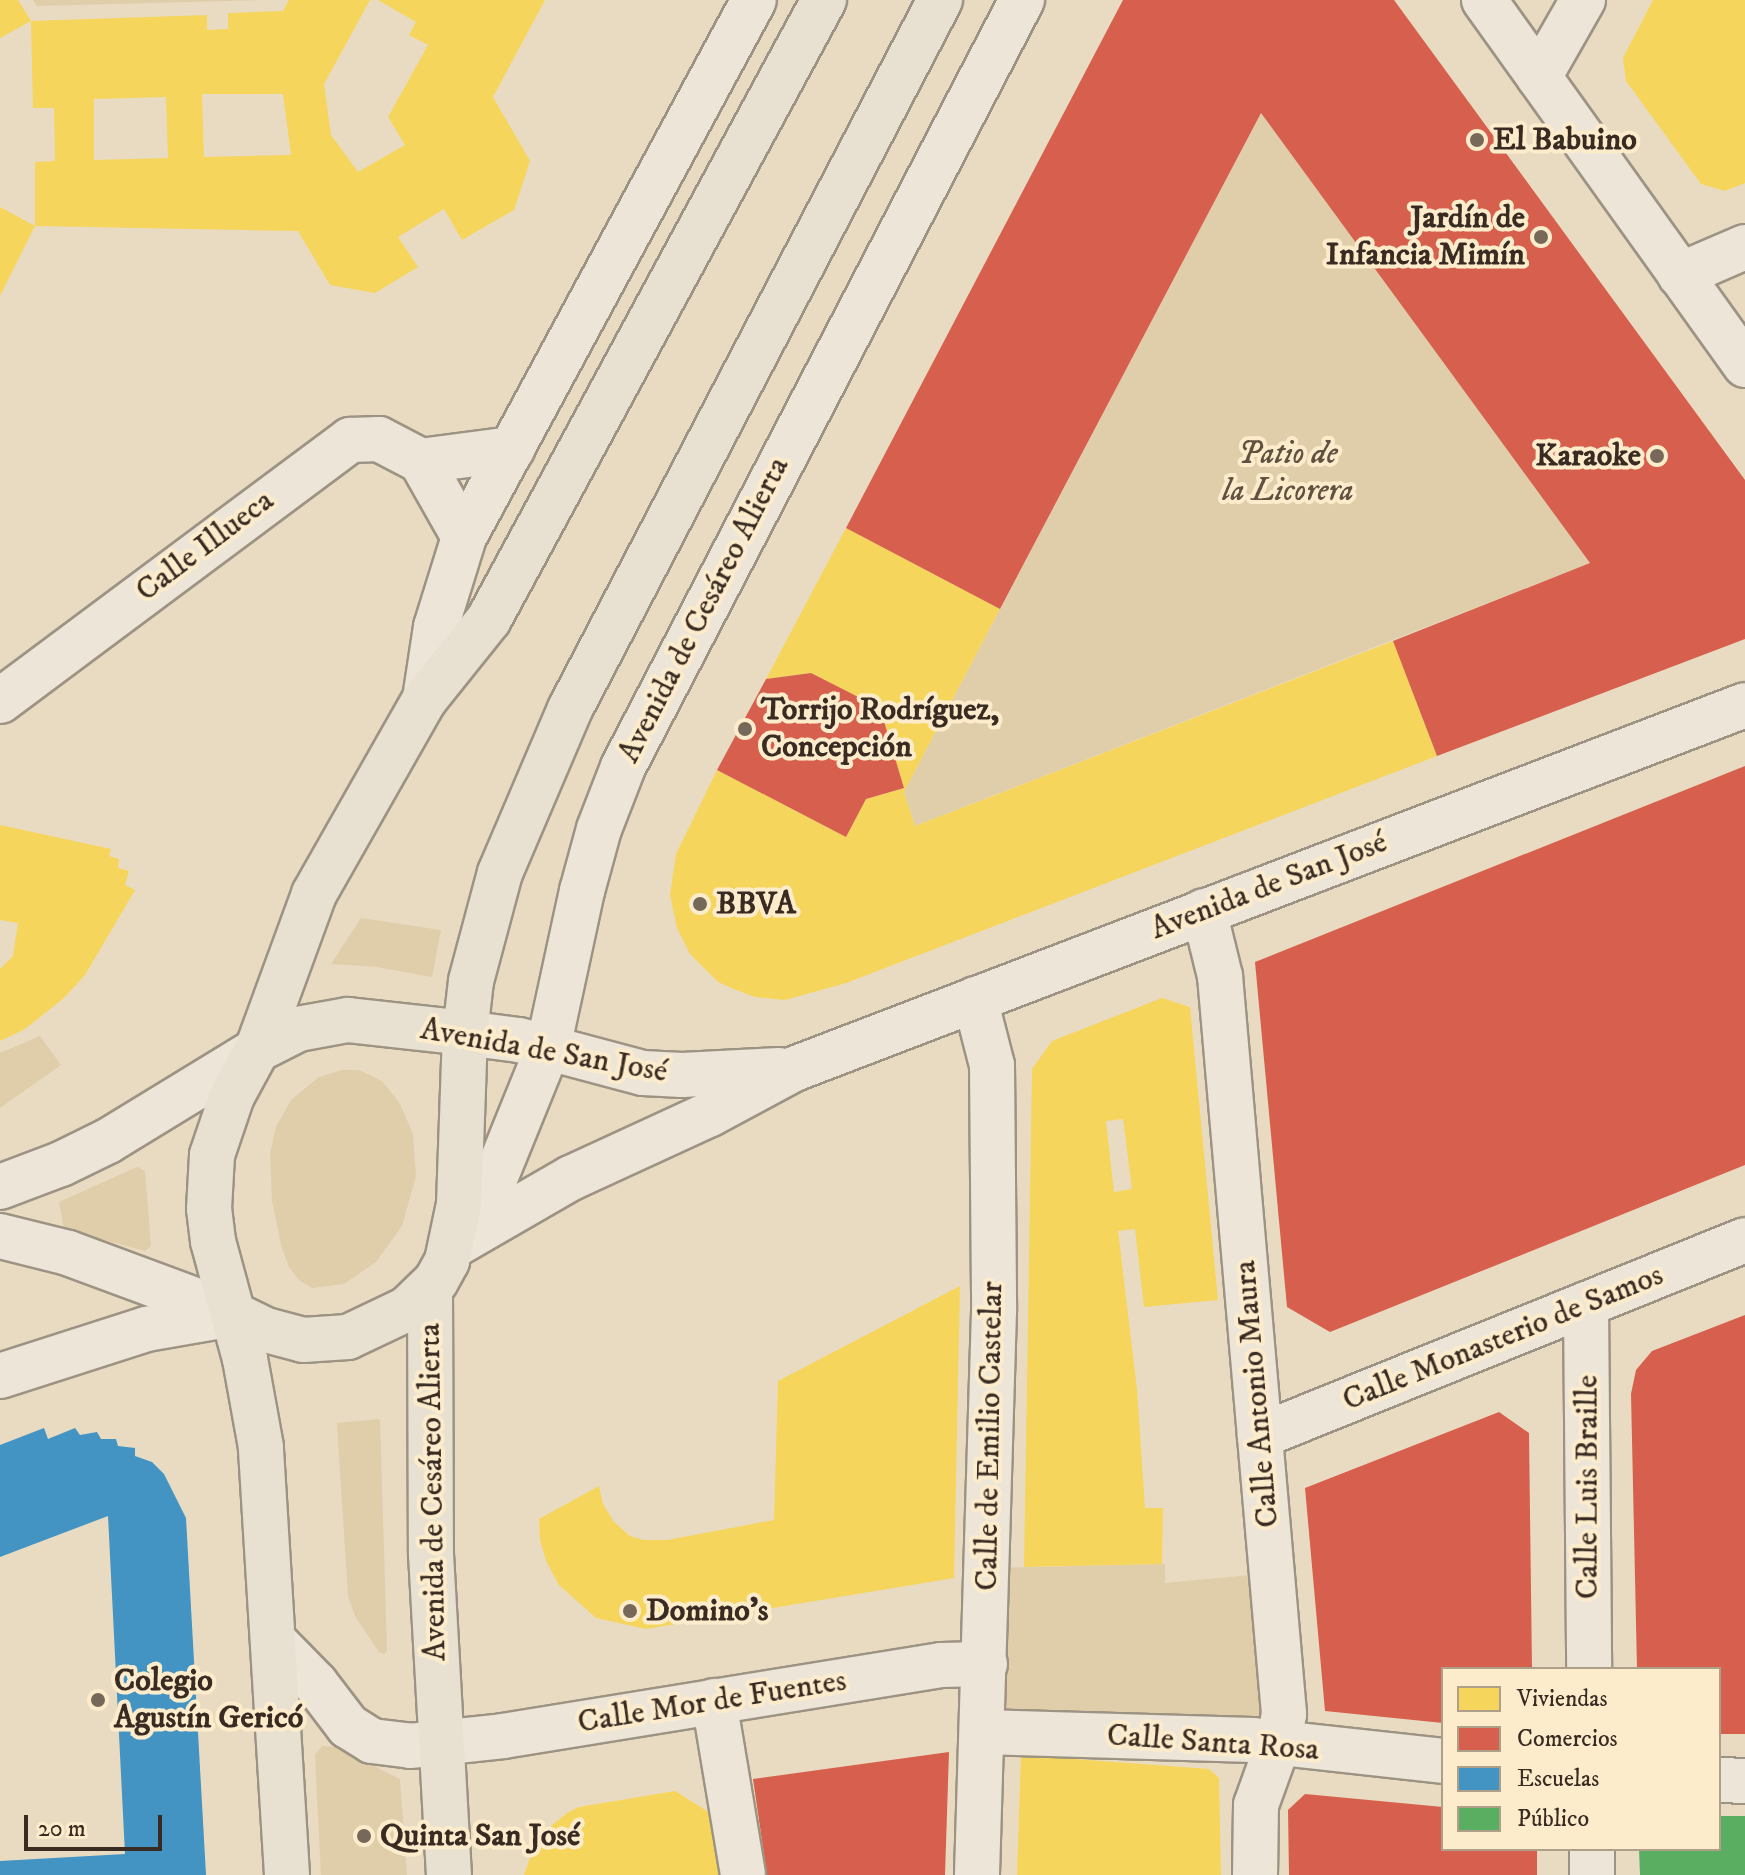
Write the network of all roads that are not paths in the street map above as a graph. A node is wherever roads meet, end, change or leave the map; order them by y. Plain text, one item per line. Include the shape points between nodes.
1 (754, 0) edge
2 (824, 0) edge
3 (940, 0) edge
4 (1022, 0) edge
5 (1484, 0) edge
6 (1583, 0) edge
7 (1539, 77) junction
8 (1745, 247) edge
9 (1680, 275) junction
10 (1745, 365) edge
11 (512, 449) junction
12 (421, 461) junction
13 (464, 537) junction
14 (425, 699) junction
15 (0, 701) edge
16 (1745, 705) edge
17 (1204, 911) junction
18 (975, 999) junction
19 (465, 1033) junction
20 (548, 1048) junction
21 (257, 1050) junction
22 (794, 1069) junction
23 (0, 1187) edge
24 (0, 1236) edge
25 (1745, 1240) edge
26 (453, 1246) junction
27 (430, 1288) junction
28 (1586, 1304) junction
29 (233, 1314) junction
30 (0, 1376) edge
31 (1260, 1436) junction
32 (274, 1641) junction
33 (985, 1664) junction
34 (1589, 1667) edge
35 (714, 1701) junction
36 (982, 1732) junction
37 (1278, 1744) junction
38 (440, 1745) junction
39 (1441, 1761) edge
40 (1721, 1780) edge
41 (1745, 1781) edge
42 (1592, 1851) edge
43 (287, 1875) edge
44 (449, 1875) edge
45 (743, 1875) edge
46 (977, 1875) edge
47 (1255, 1875) edge
48 (1592, 1875) edge

1 - 11 street
2 - 14 main road via 489,619
3 - 19 main road, Avenida de Cesáreo Alierta via 550,753 483,927
4 - 20 street, Avenida de Cesáreo Alierta via 618,779 582,891
5 - 7 street
6 - 7 street
7 - 9 street
8 - 9 street
9 - 10 street
11 - 12 street
11 - 13 street
12 - 13 street
12 - 15 street, Calle Illueca via 400,447 367,437 335,448
13 - 14 street via 436,627
14 - 21 main road via 314,894
16 - 17 street, Avenida de San José
17 - 18 street, Avenida de San José
17 - 31 street, Calle Antonio Maura via 1220,976
18 - 22 street, Avenida de San José
18 - 33 street, Calle de Emilio Castelar via 992,1065 994,1311
19 - 20 street, Avenida de San José
19 - 21 main road, Avenida de San José via 348,1020 298,1029
19 - 26 main road, Avenida de Cesáreo Alierta via 462,1163
20 - 22 street, Avenida de San José via 643,1073
20 - 26 street, Avenida de Cesáreo Alierta via 494,1181
21 - 23 street, Avenida de San José via 108,1141
21 - 29 main road via 232,1096 212,1155 213,1241
22 - 26 street, Avenida de San José via 564,1181
24 - 29 street via 68,1253
25 - 28 street, Calle Monasterio de Samos
26 - 27 main road, Avenida de Cesáreo Alierta
27 - 29 main road via 391,1319 327,1340 266,1330
27 - 38 main road, Avenida de Cesáreo Alierta via 431,1554
28 - 31 street, Calle Monasterio de Samos
28 - 34 street, Calle Luis Braille
29 - 30 street via 146,1329
29 - 32 main road via 261,1447
31 - 37 street, Calle Antonio Maura via 1284,1714
32 - 38 street via 316,1684 335,1714 360,1735 386,1745
32 - 43 main road
33 - 35 street, Calle Mor de Fuentes via 941,1665
33 - 36 street, Calle de Emilio Castelar
35 - 38 street, Calle Mor de Fuentes
35 - 45 street
36 - 37 street, Calle Santa Rosa
36 - 46 street, Calle de Emilio Castelar
37 - 39 street, Calle Santa Rosa
37 - 47 street, Calle Antonio Maura via 1256,1805
38 - 44 main road, Avenida de Cesáreo Alierta
40 - 41 street
42 - 48 street

